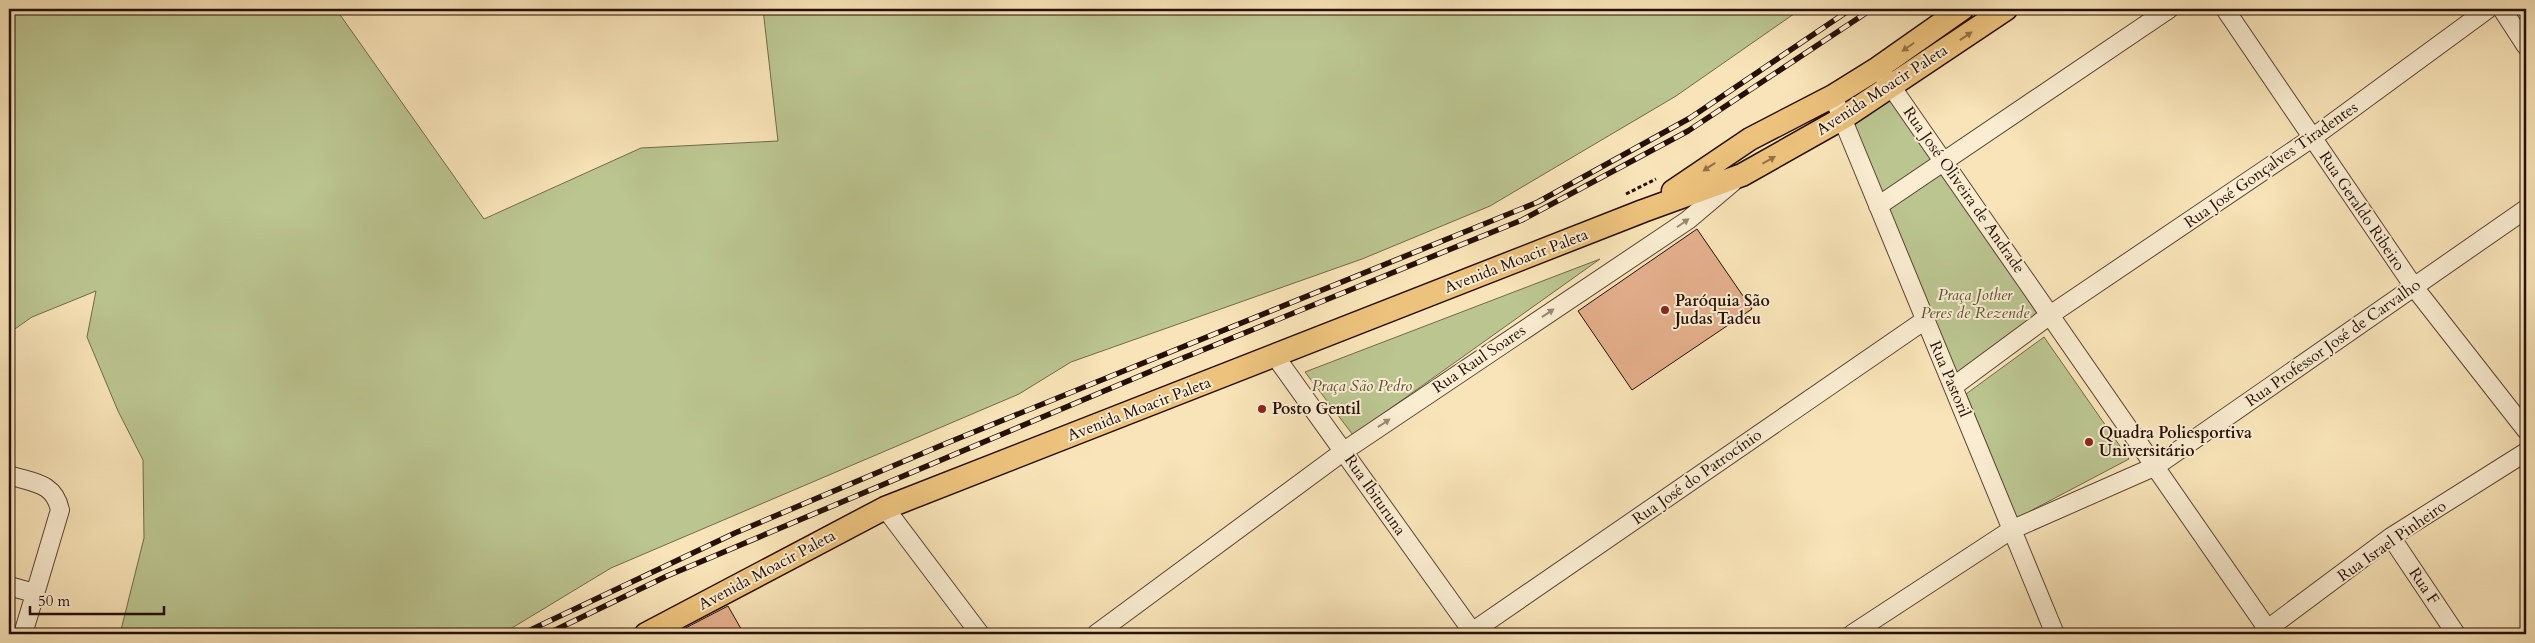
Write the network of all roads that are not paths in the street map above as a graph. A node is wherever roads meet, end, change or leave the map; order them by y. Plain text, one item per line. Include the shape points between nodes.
1 (1962, 9) edge
2 (2006, 9) edge
3 (2169, 9) edge
4 (2225, 9) edge
5 (2488, 9) edge
6 (2502, 9) edge
7 (2526, 46) edge
8 (1884, 77) junction
9 (1833, 96) junction
10 (1843, 118) junction
11 (2312, 138) junction
12 (1944, 163) junction
13 (1742, 175) junction
14 (1878, 206) junction
15 (2526, 209) edge
16 (1643, 211) junction
17 (2414, 287) junction
18 (2050, 315) junction
19 (1925, 320) junction
20 (1275, 356) junction
21 (1954, 386) junction
22 (2526, 430) edge
23 (1344, 450) junction
24 (2526, 452) edge
25 (2156, 466) junction
26 (9, 475) edge
27 (885, 508) junction
28 (2011, 530) junction
29 (2391, 537) junction
30 (9, 586) edge
31 (34, 593) junction
32 (1472, 633) edge
33 (2267, 633) edge
34 (22, 634) edge
35 (646, 634) edge
36 (980, 634) edge
37 (1096, 634) edge
38 (1852, 634) edge
39 (2055, 634) edge
40 (2456, 634) edge

1 -> 8 main road, Avenida Moacir Paleta
8 -> 2 main road, Avenida Moacir Paleta
3 - 12 street
4 - 11 street, Rua Geraldo Ribeiro
5 - 11 street, Rua José Gonçalves Tiradentes
6 - 7 street
8 - 9 main road, Avenida Moacir Paleta
8 - 10 main road, Avenida Moacir Paleta
8 - 12 street, Rua José Oliveira de Andrade
9 - 10 street, Rua Pastoril
9 -> 16 main road, Avenida Moacir Paleta via 1750,139
13 -> 10 main road, Avenida Moacir Paleta
10 - 14 street, Rua Pastoril
11 - 17 street, Rua Geraldo Ribeiro
11 - 18 street, Rua José Gonçalves Tiradentes
12 - 14 street
12 - 18 street, Rua José Oliveira de Andrade
13 - 16 main road, Avenida Moacir Paleta
23 -> 13 street, Rua Raul Soares via 1688,220
14 - 19 street, Rua Pastoril
15 - 17 street, Rua Professor José de Carvalho
16 - 20 main road, Avenida Moacir Paleta
17 - 22 street, Rua Geraldo Ribeiro
17 - 25 street, Rua Professor José de Carvalho
18 - 21 street, Rua José Gonçalves Tiradentes
18 - 25 street, Rua José Oliveira de Andrade
19 - 21 street, Rua Pastoril
19 - 32 street, Rua José do Patrocínio
20 - 23 street, Rua Ibituruna
20 - 27 main road, Avenida Moacir Paleta
21 - 28 street, Rua Pastoril
23 - 32 street, Rua Ibituruna
23 - 37 street, Rua Raul Soares
24 - 29 street, Rua Israel Pinheiro
25 - 28 street, Rua Professor José de Carvalho
25 - 33 street, Rua José Oliveira de Andrade
26 - 31 street via 48,487 55,493 60,510
27 - 35 main road, Avenida Moacir Paleta
27 - 36 street
28 - 38 street, Rua Professor José de Carvalho
28 - 39 street, Rua Pastoril
29 - 33 street, Rua Israel Pinheiro
29 - 40 street, Rua F
30 - 31 street
31 - 34 street

